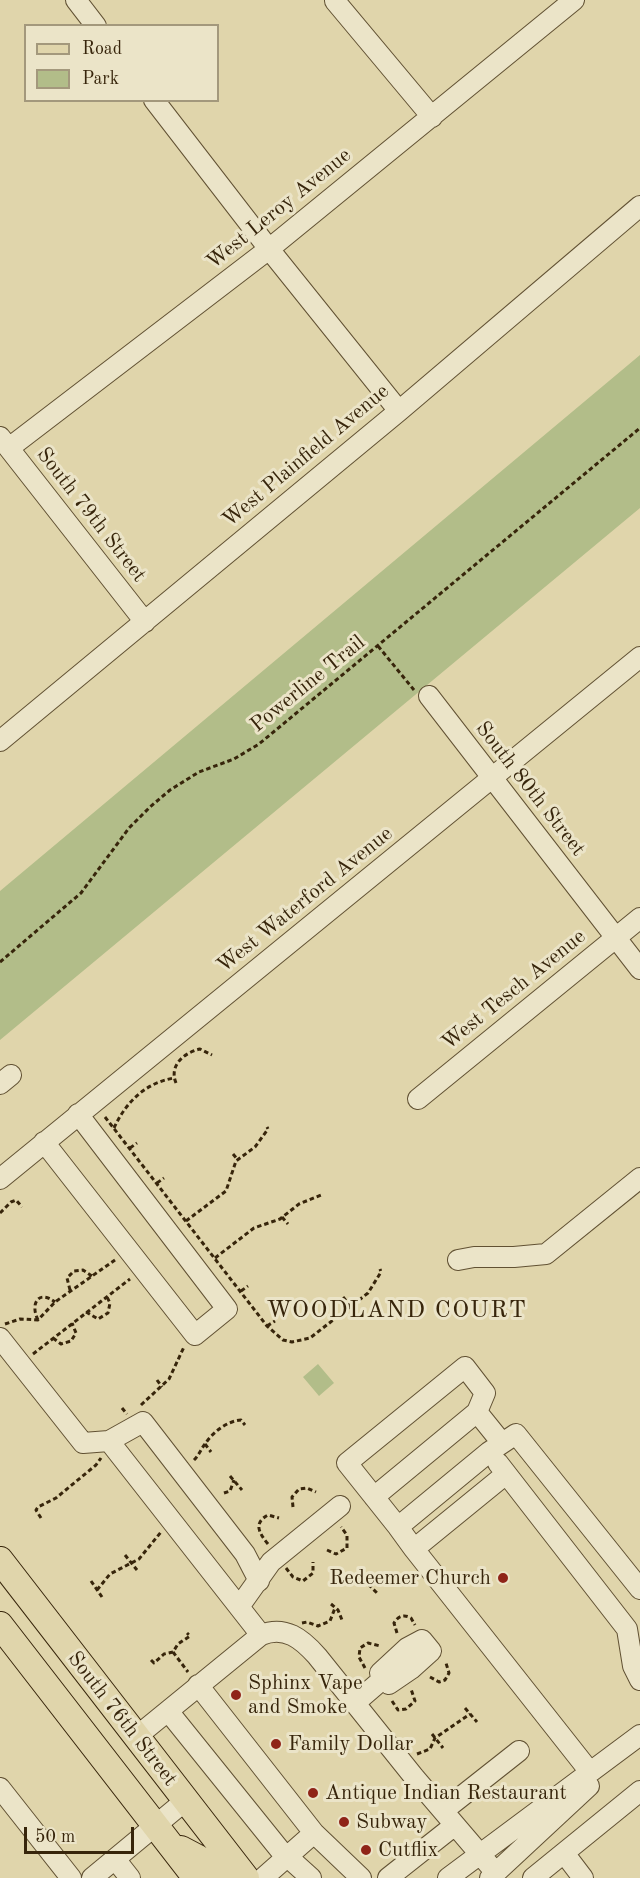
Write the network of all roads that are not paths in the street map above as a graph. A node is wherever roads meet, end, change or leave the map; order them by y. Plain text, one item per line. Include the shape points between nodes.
1 (76, 0) edge
2 (574, 0) edge
3 (335, 1) edge
4 (94, 24) edge
5 (156, 102) edge
6 (432, 117) junction
7 (640, 206) edge
8 (269, 249) junction
9 (399, 411) junction
10 (4, 442) edge
11 (145, 622) junction
12 (640, 657) edge
13 (429, 696) road end
14 (0, 741) edge
15 (492, 778) junction
16 (640, 918) edge
17 (615, 938) junction
18 (640, 969) edge
19 (418, 1099) dead end
20 (78, 1114) junction
21 (44, 1142) junction
22 (640, 1178) edge
23 (0, 1179) edge
24 (458, 1260) dead end
25 (0, 1338) edge
26 (477, 1412) junction
27 (109, 1441) junction
28 (496, 1448) junction
29 (506, 1473) junction
30 (374, 1497) junction
31 (340, 1506) dead end
32 (398, 1527) junction
33 (414, 1548) junction
34 (1, 1564) edge
35 (259, 1581) junction
36 (640, 1589) edge
37 (239, 1607) junction
38 (0, 1625) edge
39 (261, 1635) junction
40 (636, 1650) edge
41 (384, 1678) dead end
42 (640, 1680) edge
43 (198, 1685) junction
44 (355, 1703) junction
45 (168, 1711) junction
46 (136, 1737) junction
47 (640, 1737) edge
48 (519, 1751) dead end
49 (590, 1772) junction
50 (0, 1788) edge
51 (640, 1791) edge
52 (185, 1801) junction
53 (449, 1818) junction
54 (160, 1833) junction
55 (314, 1833) junction
56 (564, 1853) junction
57 (481, 1854) junction
58 (287, 1858) junction
59 (115, 1859) junction
60 (493, 1875) edge
61 (71, 1878) edge
62 (92, 1878) edge
63 (130, 1878) edge
64 (196, 1878) edge
65 (222, 1878) edge
66 (246, 1878) edge
67 (263, 1878) edge
68 (311, 1878) edge
69 (361, 1878) edge
70 (388, 1878) edge
71 (448, 1878) edge
72 (533, 1878) edge
73 (583, 1878) edge

1 - 4 street
2 - 6 street, West Leroy Avenue
3 - 6 street
5 - 8 street
6 - 8 street, West Leroy Avenue
7 - 9 street, West Plainfield Avenue
8 - 9 street
8 - 10 street, West Leroy Avenue
9 - 11 street, West Plainfield Avenue
10 - 11 street, South 79th Street
11 - 14 street, West Plainfield Avenue
12 - 15 street, West Waterford Avenue
13 - 15 street, South 80th Street
15 - 17 street, South 80th Street
15 - 20 street, West Waterford Avenue
16 - 17 street, West Tesch Avenue
17 - 18 street, South 80th Street
17 - 19 street, West Tesch Avenue
20 - 21 street, West Waterford Avenue
20 - 21 street via 227,1309 195,1335
21 - 23 street, West Waterford Avenue
22 - 24 street via 546,1254
25 - 27 street via 83,1443
26 - 28 street
26 - 30 street
26 - 30 street via 485,1393 465,1367 347,1463
27 - 35 street via 143,1422 244,1554
27 - 37 street
28 - 29 street
28 - 32 street
28 - 36 street via 516,1434
29 - 33 street
29 - 40 street via 627,1629
30 - 32 street
31 - 35 street via 271,1562
32 - 33 street
33 - 49 street
34 - 46 main road, South 76th Street
35 - 37 street
37 - 39 street
38 - 54 main road, South 76th Street
39 - 43 street
39 - 44 street via 272,1630 302,1639
40 - 42 street via 633,1666
41 - 44 street
43 - 45 street
43 - 55 street
44 - 53 street
45 - 46 street
45 - 58 street
46 - 52 main road, South 76th Street
47 - 49 street
47 - 60 street
48 - 53 street
49 - 57 street
50 - 61 street
51 - 56 street
52 - 54 street
52 - 66 main road, South 76th Street
53 - 57 street
53 - 70 street
54 - 59 street
54 - 64 main road, South 76th Street
54 - 65 main road
55 - 58 street
55 - 69 street
56 - 72 street
56 - 73 street
57 - 60 street
57 - 71 street
58 - 67 street
58 - 68 street
59 - 62 street
59 - 63 street

